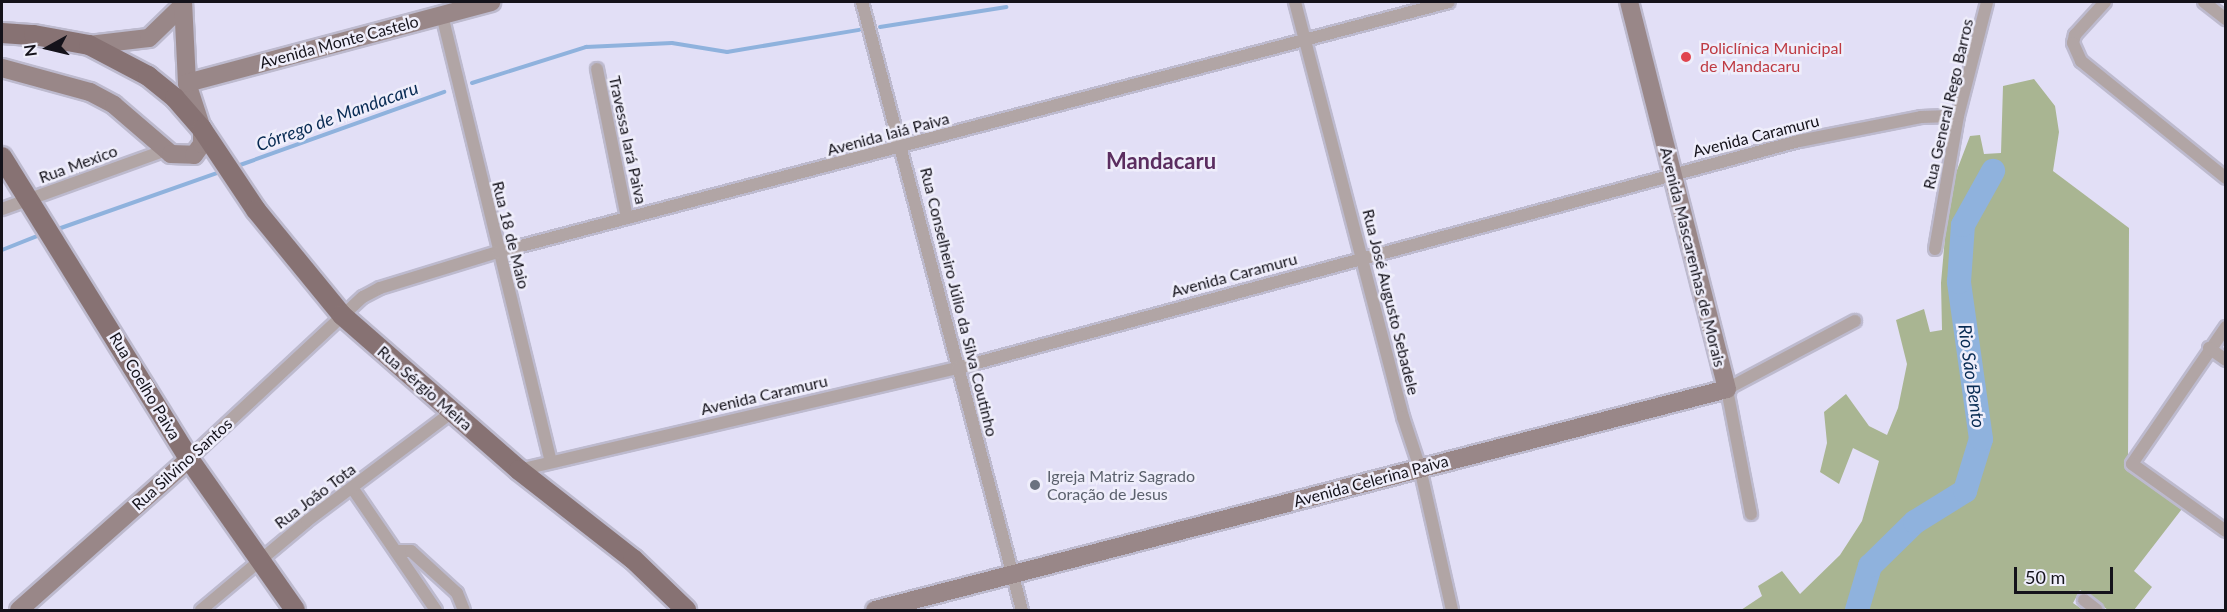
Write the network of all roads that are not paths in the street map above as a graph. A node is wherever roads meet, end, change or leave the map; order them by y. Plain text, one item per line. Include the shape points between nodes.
1 (491, 2) edge
2 (862, 2) edge
3 (1295, 2) edge
4 (1449, 2) edge
5 (1629, 2) edge
6 (1987, 2) edge
7 (2105, 2) edge
8 (2204, 2) edge
9 (183, 3) edge
10 (459, 5) edge
11 (442, 15) junction
12 (2226, 19) edge
13 (2, 33) edge
14 (1306, 39) junction
15 (89, 45) junction
16 (2, 68) edge
17 (597, 69) dead end
18 (187, 83) junction
19 (1958, 116) junction
20 (202, 129) junction
21 (902, 148) junction
22 (165, 150) junction
23 (2, 157) edge
24 (1672, 174) junction
25 (2226, 178) edge
26 (30, 198) junction
27 (2, 209) edge
28 (627, 218) junction
29 (1935, 249) dead end
30 (498, 252) junction
31 (1363, 257) junction
32 (342, 315) junction
33 (1855, 321) dead end
34 (2226, 327) edge
35 (2209, 348) junction
36 (2226, 360) edge
37 (958, 368) junction
38 (1727, 389) junction
39 (452, 412) junction
40 (189, 459) junction
41 (551, 461) junction
42 (1420, 468) junction
43 (519, 470) junction
44 (353, 489) junction
45 (1751, 514) dead end
46 (2226, 531) edge
47 (396, 551) junction
48 (261, 561) junction
49 (1013, 574) junction
50 (2084, 600) dead end
51 (19, 610) edge
52 (201, 610) edge
53 (295, 610) edge
54 (436, 610) edge
55 (464, 610) edge
56 (686, 610) edge
57 (875, 610) edge
58 (1022, 610) edge
59 (1452, 610) edge
60 (2097, 610) edge

1 - 10 street, Avenida Monte Castelo
2 - 21 street, Rua Conselheiro Júlio da Silva Coutinho
3 - 14 street, Rua José Augusto Sebadele
4 - 14 street, Avenida Iaiá Paiva
5 - 24 street, Avenida Mascarenhas de Morais
6 - 19 street, Rua General Rego Barros
7 - 25 street via 2086,21 2073,43 2081,61
8 - 12 street
9 - 15 street via 149,38
9 - 18 street
10 - 11 street, Avenida Monte Castelo
11 - 18 street, Avenida Monte Castelo
11 - 30 street, Rua 18 de Maio
13 - 15 main road, Rua Sérgio Meira
14 - 21 street, Avenida Iaiá Paiva
14 - 31 street, Rua José Augusto Sebadele
15 - 20 main road, Rua Sérgio Meira via 148,76 175,98
16 - 22 street via 90,92 114,105
17 - 28 street, Travessa Iará Paiva
18 - 20 street
19 - 24 street, Avenida Caramuru via 1870,126
19 - 29 street, Rua General Rego Barros
20 - 22 street via 202,144 194,155 182,157
20 - 32 main road, Rua Sérgio Meira via 256,210
21 - 28 street, Avenida Iaiá Paiva
21 - 37 street, Rua Conselheiro Júlio da Silva Coutinho
22 - 26 street, Rua Mexico
23 - 26 main road, Rua Coelho Paiva
24 - 31 street, Avenida Caramuru
24 - 38 street, Avenida Mascarenhas de Morais
26 - 27 street, Rua Mexico
26 - 40 main road, Rua Coelho Paiva
28 - 30 street, Avenida Iaiá Paiva
30 - 32 street, Avenida Iaiá Paiva via 380,288
30 - 41 street, Rua 18 de Maio
31 - 37 street, Avenida Caramuru
31 - 42 street, Rua José Augusto Sebadele
32 - 39 main road, Rua Sérgio Meira
32 - 40 street, Rua Silvino Santos
33 - 38 street, Avenida Celerina Paiva
34 - 35 street
35 - 36 street
35 - 46 street via 2132,464
37 - 41 street, Avenida Caramuru
37 - 49 street, Rua Conselheiro Júlio da Silva Coutinho
38 - 42 street, Avenida Celerina Paiva
38 - 45 street, Avenida Mascarenhas de Morais
39 - 43 main road, Rua Sérgio Meira
39 - 44 street, Rua João Tota
40 - 48 main road, Rua Coelho Paiva
40 - 51 street, Rua Silvino Santos
41 - 43 street, Avenida Caramuru
42 - 49 street, Avenida Celerina Paiva
42 - 59 street, Rua José Augusto Sebadele
43 - 56 main road, Rua Sérgio Meira via 633,559
44 - 47 street
44 - 48 street, Rua João Tota via 307,520
47 - 54 street
47 - 55 street via 411,551 457,593
48 - 52 street, Rua João Tota
48 - 53 main road, Rua Coelho Paiva
49 - 57 street, Avenida Celerina Paiva
49 - 58 street, Rua Conselheiro Júlio da Silva Coutinho
50 - 60 street

